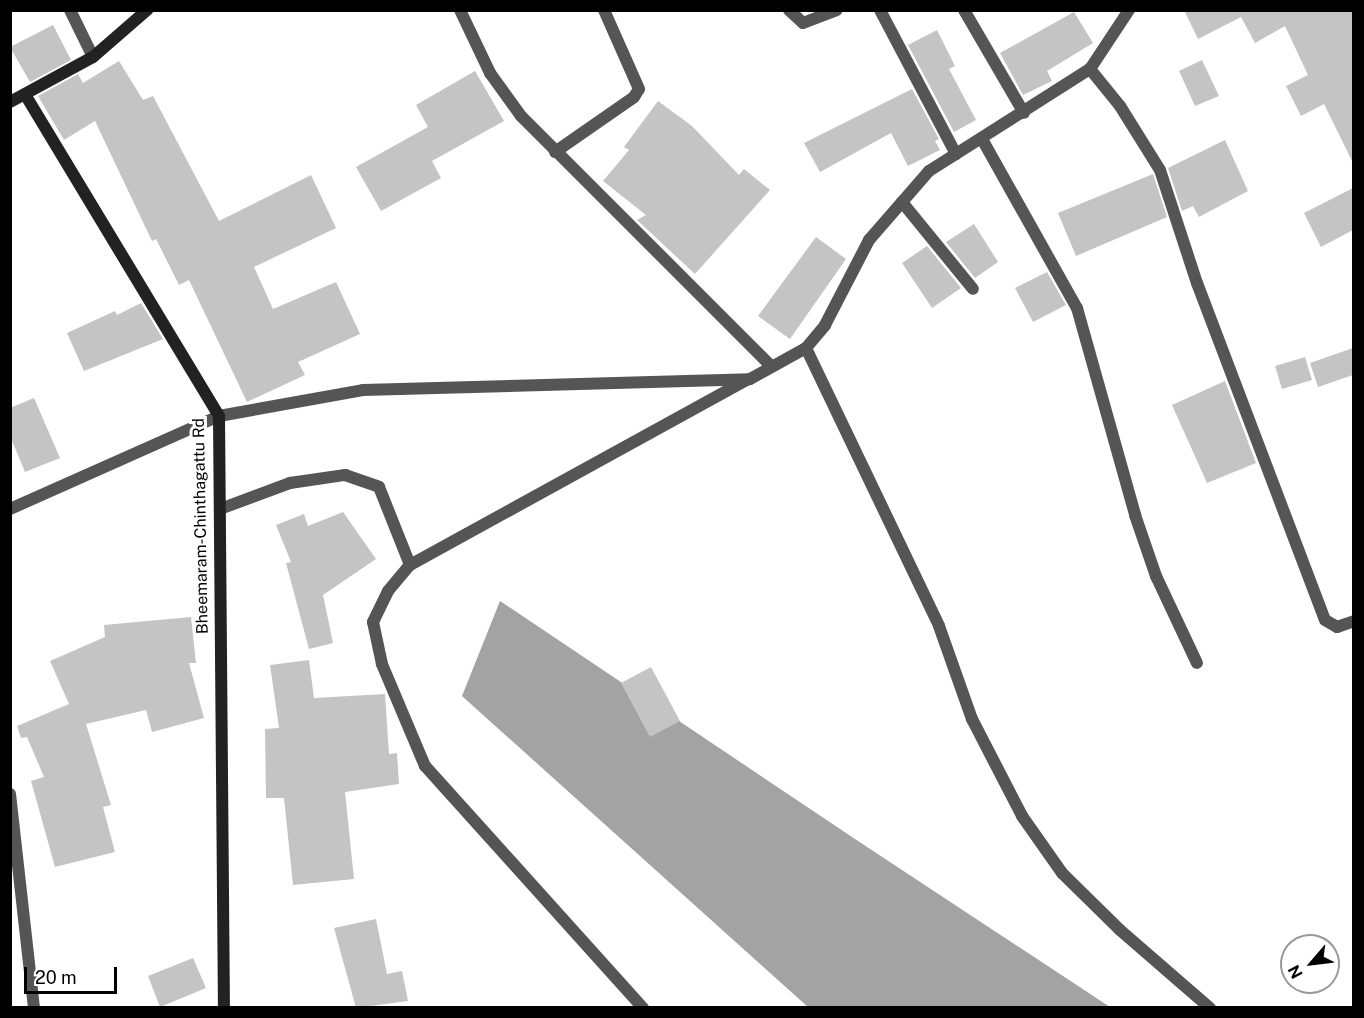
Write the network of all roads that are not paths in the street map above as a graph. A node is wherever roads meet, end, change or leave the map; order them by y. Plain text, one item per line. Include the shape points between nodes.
1 (70, 10) edge
2 (147, 10) edge
3 (460, 10) edge
4 (604, 10) edge
5 (789, 10) edge
6 (837, 10) edge
7 (880, 10) edge
8 (964, 10) edge
9 (1129, 10) edge
10 (93, 57) junction
11 (1090, 69) junction
12 (26, 96) junction
13 (10, 102) edge
14 (1024, 113) junction
15 (982, 139) junction
16 (555, 152) junction
17 (956, 154) junction
18 (902, 202) junction
19 (973, 289) dead end
20 (806, 348) junction
21 (771, 366) junction
22 (750, 379) junction
23 (219, 416) junction
24 (10, 509) edge
25 (220, 509) junction
26 (410, 565) junction
27 (1353, 621) edge
28 (1197, 663) dead end
29 (10, 794) edge
30 (34, 1008) edge
31 (224, 1008) edge
32 (643, 1008) edge
33 (1210, 1008) edge

1 - 10 street
2 - 10 street
3 - 16 street via 490,73 521,116
4 - 16 street via 639,89 634,97
5 - 6 street via 803,23
7 - 17 street
8 - 14 street
9 - 11 street
10 - 12 street
11 - 14 street
11 - 27 street via 1161,170 1197,284 1325,620 1337,627
12 - 13 street
12 - 23 street, Bheemaram-Chinthagattu Rd
14 - 15 street
15 - 17 street
15 - 28 street via 1077,308 1135,515 1156,576
16 - 21 street
17 - 18 street via 929,171
18 - 19 street
18 - 20 street via 869,240 825,325
20 - 21 street
20 - 33 street via 939,626 972,719 1022,816 1062,873 1120,930
21 - 22 street
22 - 23 street via 363,390
22 - 26 street
23 - 24 street
23 - 25 street, Bheemaram-Chinthagattu Rd
25 - 26 street via 290,483 345,476 379,486
25 - 31 street, Bheemaram-Chinthagattu Rd
26 - 32 street via 388,591 373,622 382,664 425,766
29 - 30 street

